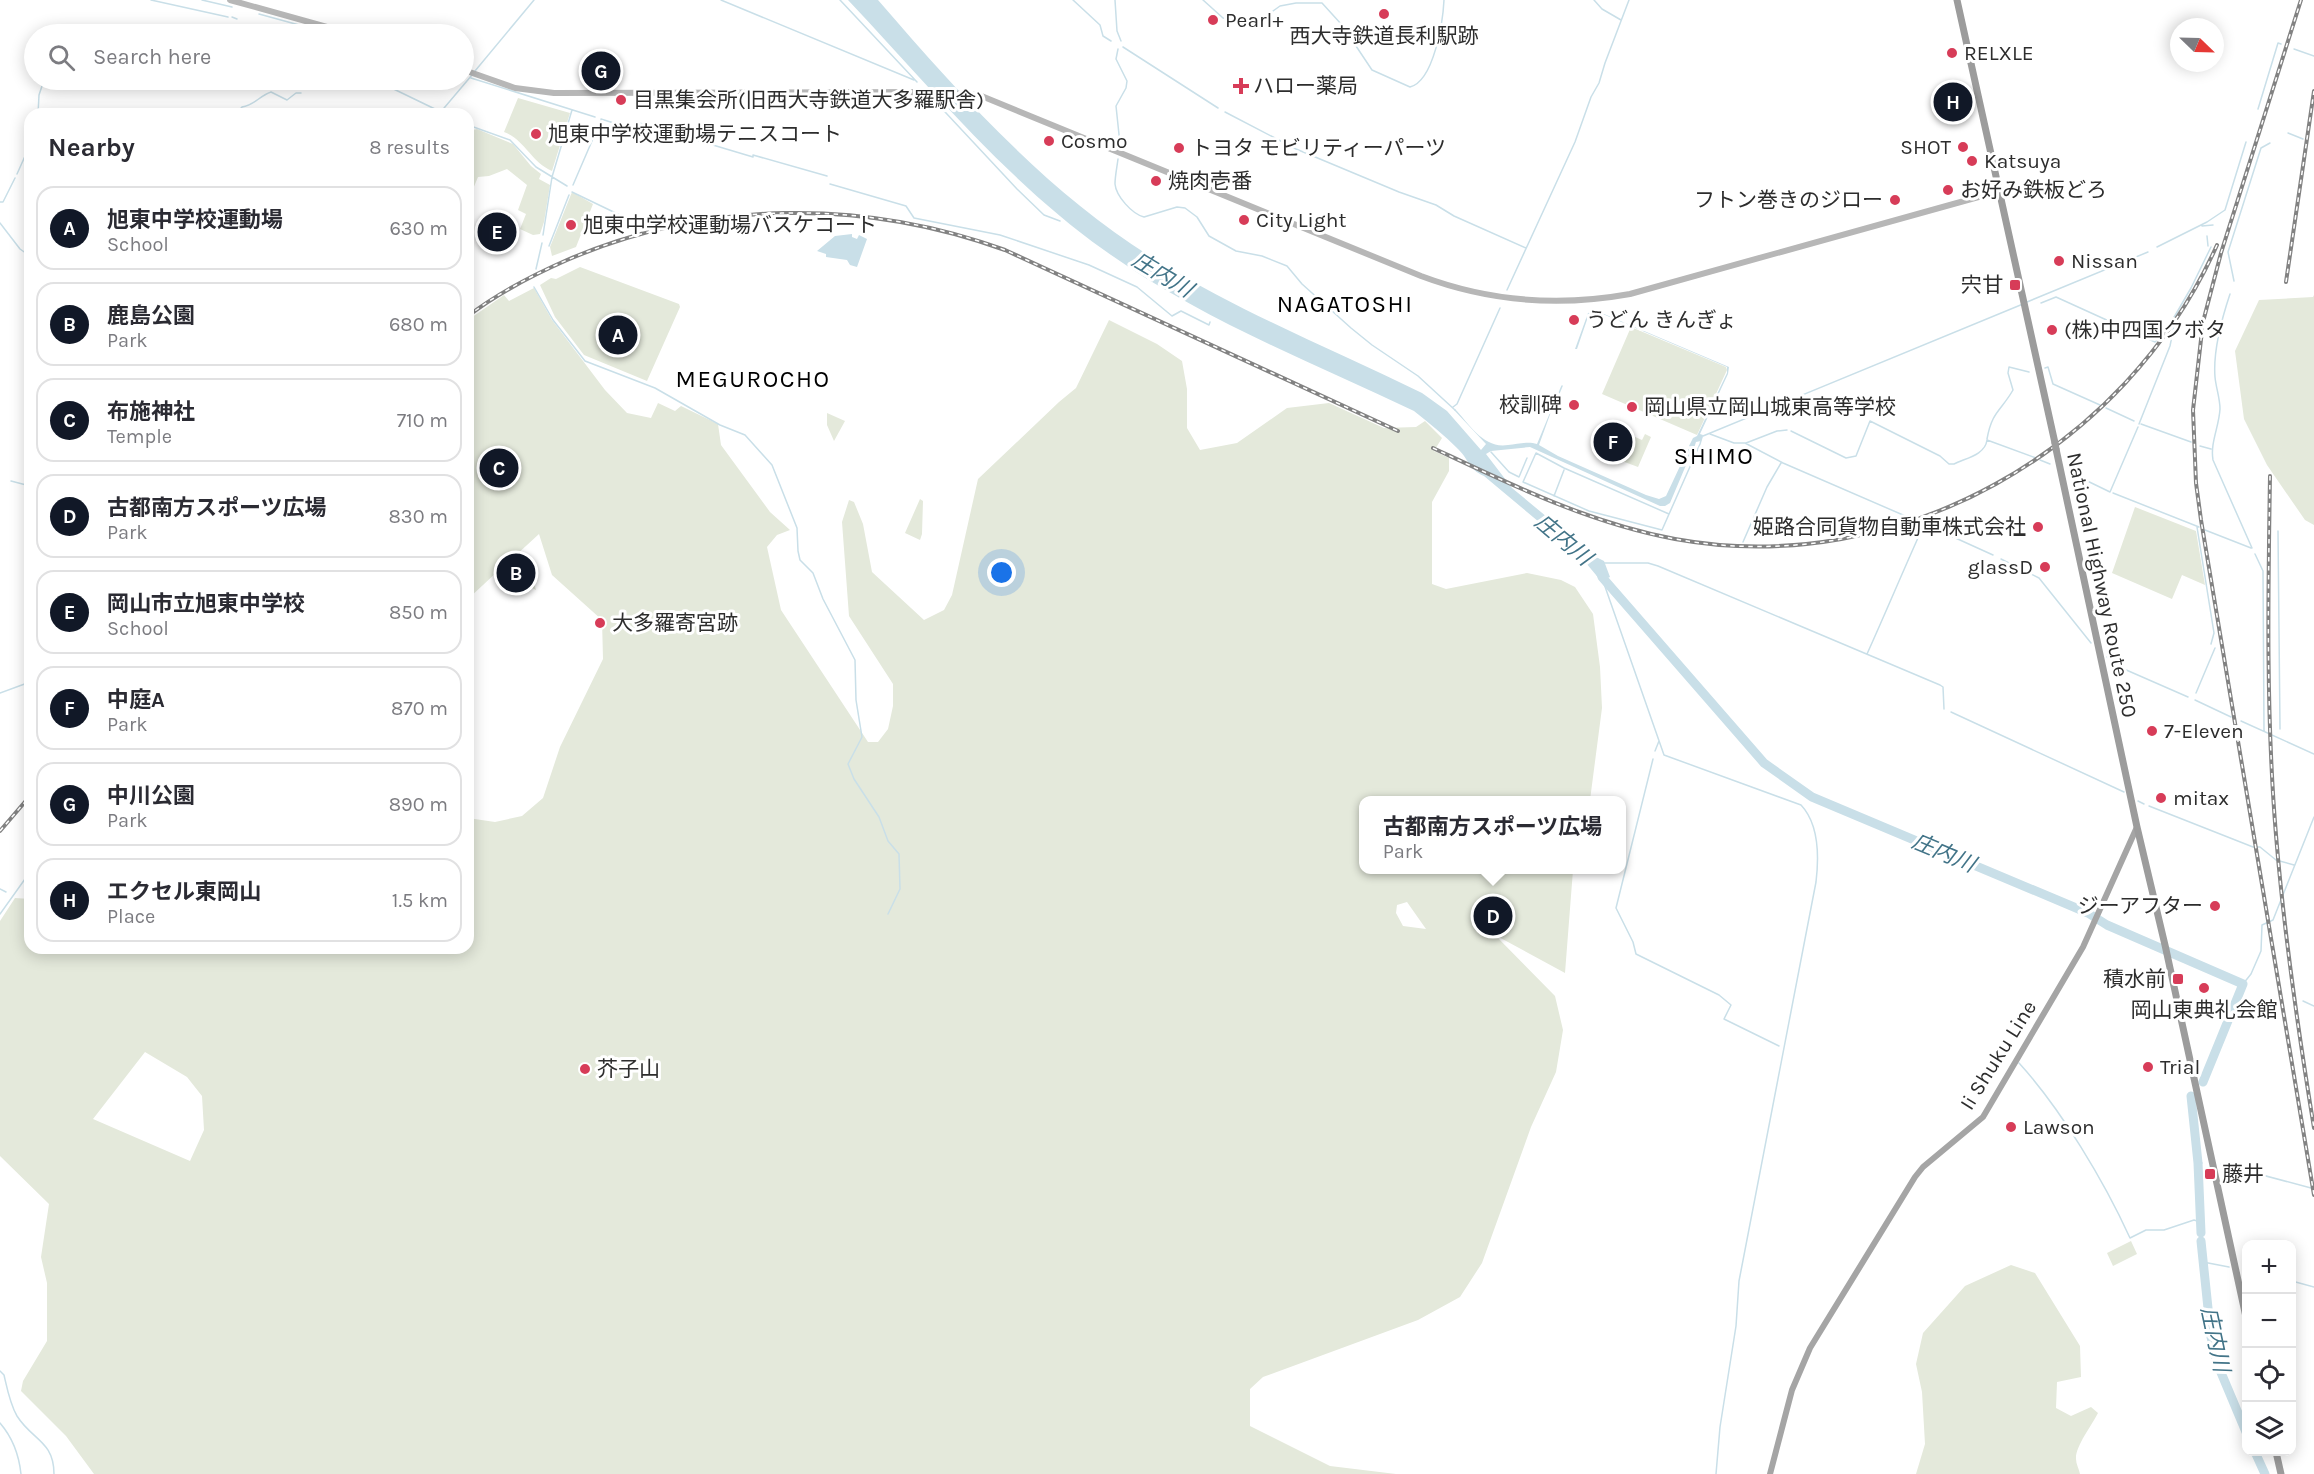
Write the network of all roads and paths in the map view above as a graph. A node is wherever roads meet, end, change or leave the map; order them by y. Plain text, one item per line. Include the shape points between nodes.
1 (230, 0) edge
2 (1957, 0) edge
3 (316, 24) edge
4 (474, 74) edge
5 (2000, 191) junction
6 (2137, 827) junction
7 (2129, 846) junction
8 (2142, 848) junction
9 (2242, 1294) edge
10 (2277, 1456) edge
11 (1770, 1474) edge
12 (2281, 1474) edge

1 - 3 main road
2 - 5 highway, National Highway Route 250
4 - 5 main road via 524,90 554,93 966,93 992,99 1421,276 1460,290 1510,300 1552,302 1630,294
5 - 6 highway, National Highway Route 250
6 - 7 main road, Ii Shuku Line
6 - 8 highway, National Highway Route 250
7 - 8 main road via 2135,843
7 - 11 main road, Ii Shuku Line via 2083,947 1983,1117 1914,1177 1810,1348 1792,1390
8 - 9 highway, National Highway Route 250
10 - 12 highway

